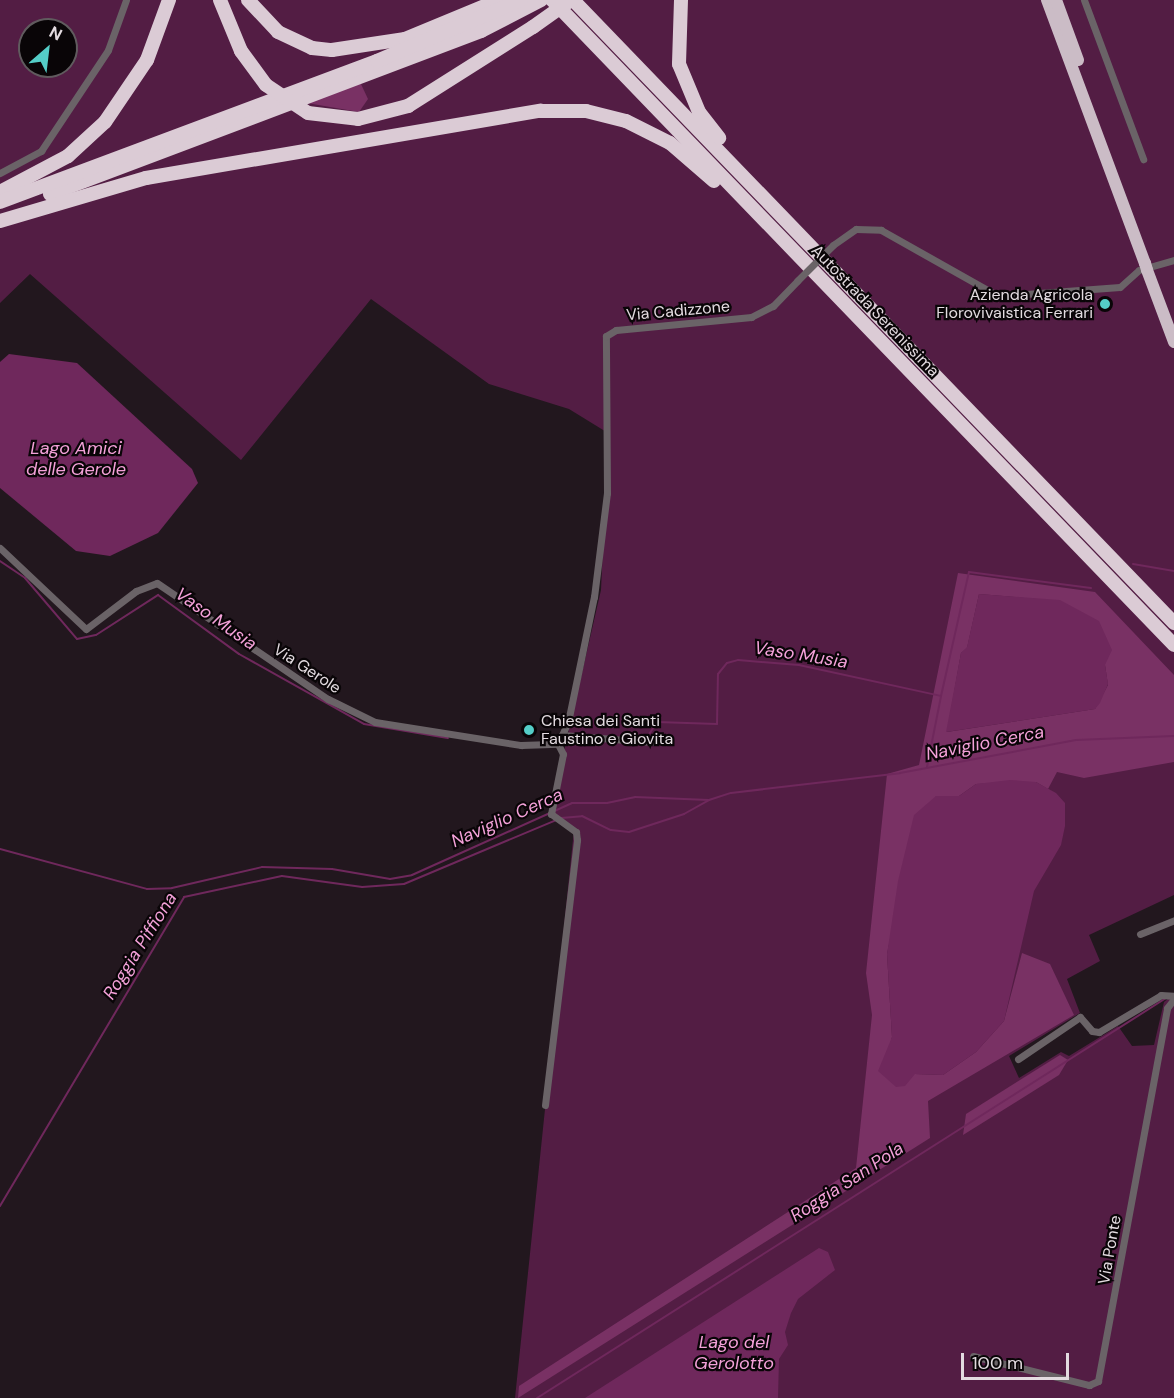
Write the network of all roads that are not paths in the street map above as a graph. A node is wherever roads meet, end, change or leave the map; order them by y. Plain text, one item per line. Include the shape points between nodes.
1 (126, 0) edge
2 (169, 0) edge
3 (220, 0) edge
4 (248, 0) edge
5 (499, 0) edge
6 (541, 0) edge
7 (552, 0) edge
8 (572, 0) edge
9 (681, 0) edge
10 (1047, 0) edge
11 (1056, 0) edge
12 (1084, 0) edge
13 (519, 5) edge
14 (1143, 159) dead end
15 (0, 173) edge
16 (0, 192) edge
17 (0, 202) edge
18 (0, 213) edge
19 (0, 221) edge
20 (797, 231) junction
21 (787, 242) junction
22 (1174, 260) edge
23 (1150, 265) junction
24 (1174, 320) edge
25 (1174, 342) edge
26 (0, 548) edge
27 (1174, 623) edge
28 (1174, 645) edge
29 (562, 735) junction
30 (652, 742) dead end
31 (558, 744) junction
32 (1174, 920) edge
33 (1140, 934) dead end
34 (1174, 997) edge
35 (1018, 1059) dead end
36 (545, 1105) dead end
37 (973, 1356) dead end

1 - 15 street via 108,50 41,151
2 - 16 highway via 147,60 105,122 60,161
3 - 8 highway, bridge via 241,51 266,85 308,113 358,119 408,106
4 - 5 highway via 278,32 312,48 332,50 405,39
6 - 13 highway
7 - 21 highway, Autostrada Serenissima
8 - 20 highway, Autostrada Serenissima
9 - 20 highway via 680,64 699,112
10 - 23 highway
11 - 23 highway
12 - 14 street
13 - 17 highway
13 - 18 highway via 264,116
19 - 21 highway via 73,196 146,178 564,109 626,121 670,142 741,208
20 - 27 highway, Autostrada Serenissima
21 - 28 highway, Autostrada Serenissima
22 - 29 street, Via Cadizzone, bridge via 1139,270 1120,287 998,296 881,230 855,229 833,245 773,306 751,317 609,332 605,353 609,428 594,597
23 - 24 highway
23 - 25 highway
26 - 31 street, Via Gerole via 86,629 136,591 157,583 328,699 375,722 521,745
29 - 30 street
29 - 31 street
31 - 36 street via 562,754 551,807 556,820 576,832 577,840
32 - 33 street
34 - 35 street, Via Ponte via 1161,995 1099,1032 1080,1017
34 - 37 street, Via Ponte via 1167,1008 1098,1381 1089,1385

